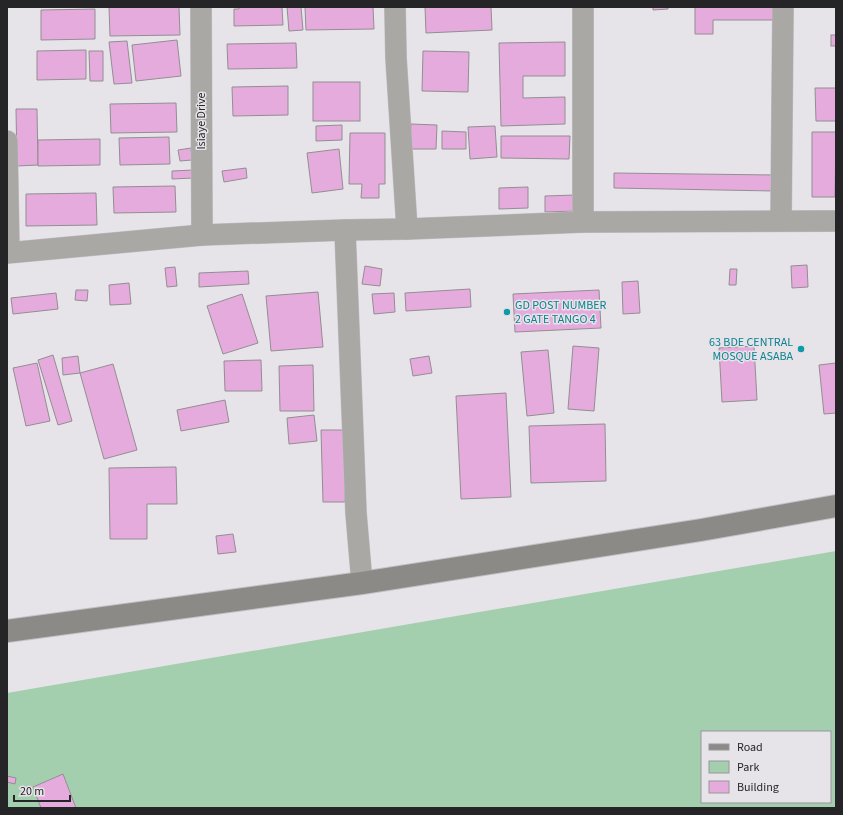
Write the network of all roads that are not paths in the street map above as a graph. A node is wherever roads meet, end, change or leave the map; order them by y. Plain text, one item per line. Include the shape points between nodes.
1 (201, 7) edge
2 (395, 7) edge
3 (583, 7) edge
4 (783, 7) edge
5 (7, 141) edge
6 (781, 221) junction
7 (836, 221) edge
8 (583, 222) junction
9 (407, 229) junction
10 (345, 230) junction
11 (202, 235) junction
12 (8, 252) edge
13 (836, 506) edge
14 (362, 583) junction
15 (7, 631) edge

1 - 11 street, Isiaye Drive
2 - 9 street
3 - 8 street
4 - 6 street
5 - 12 street
6 - 7 street
6 - 8 street
8 - 9 street
9 - 10 street
10 - 11 street
10 - 14 street via 356,513
11 - 12 street
13 - 14 main road via 701,530
14 - 15 main road

